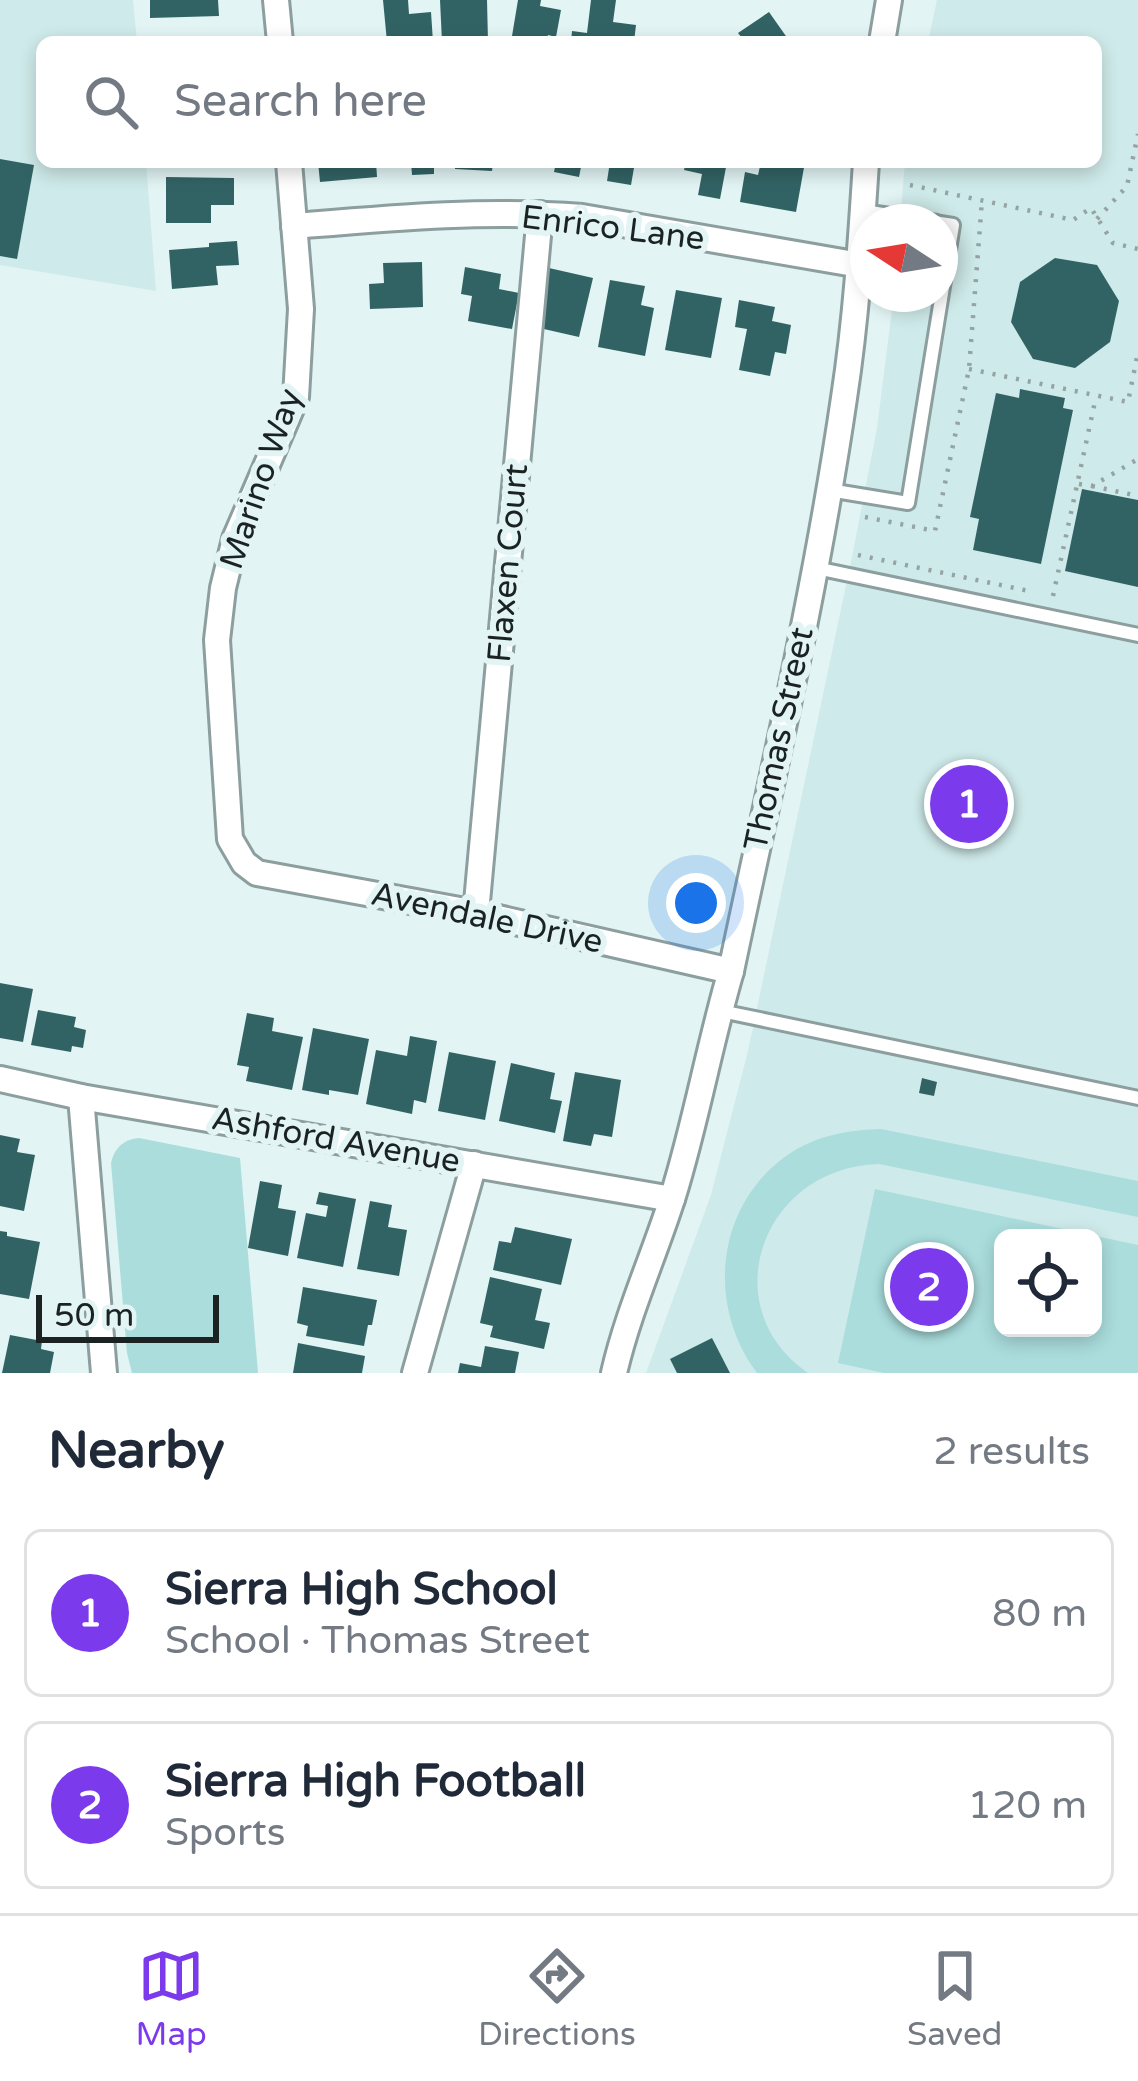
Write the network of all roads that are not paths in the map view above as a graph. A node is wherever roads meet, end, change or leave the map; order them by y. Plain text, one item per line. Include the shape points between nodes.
1 (276, 0) edge
2 (889, 0) edge
3 (279, 36) edge
4 (883, 36) edge
5 (289, 168) edge
6 (866, 168) edge
7 (863, 204) edge
8 (540, 214) junction
9 (293, 226) junction
10 (850, 263) edge
11 (854, 312) edge
12 (939, 312) edge
13 (828, 490) junction
14 (814, 568) junction
15 (1138, 635) edge
16 (244, 863) joint
17 (476, 913) junction
18 (731, 971) junction
19 (720, 1011) junction
20 (0, 1079) edge
21 (81, 1097) junction
22 (1138, 1098) edge
23 (475, 1164) junction
24 (672, 1199) junction
25 (104, 1373) edge
26 (415, 1373) edge
27 (614, 1373) edge

1 - 3 street
2 - 4 street
5 - 9 street, Marino Way
6 - 7 street, Thomas Street
8 - 9 street, Enrico Lane
8 - 10 street, Enrico Lane
8 - 17 street, Flaxen Court
9 - 16 street, Marino Way via 301,309 296,397 235,539 217,640 230,839
11 - 13 street, Thomas Street
12 - 13 lane via 908,503
13 - 14 street, Thomas Street
14 - 15 lane
14 - 18 street, Thomas Street
16 - 17 street, Avendale Drive via 257,873
17 - 18 street, Avendale Drive
18 - 19 street, Thomas Street
19 - 22 lane
19 - 24 street, Thomas Street
20 - 21 street, Ashford Avenue
21 - 23 street, Ashford Avenue
21 - 25 street
23 - 24 street, Ashford Avenue
23 - 26 street
24 - 27 street, Thomas Street

